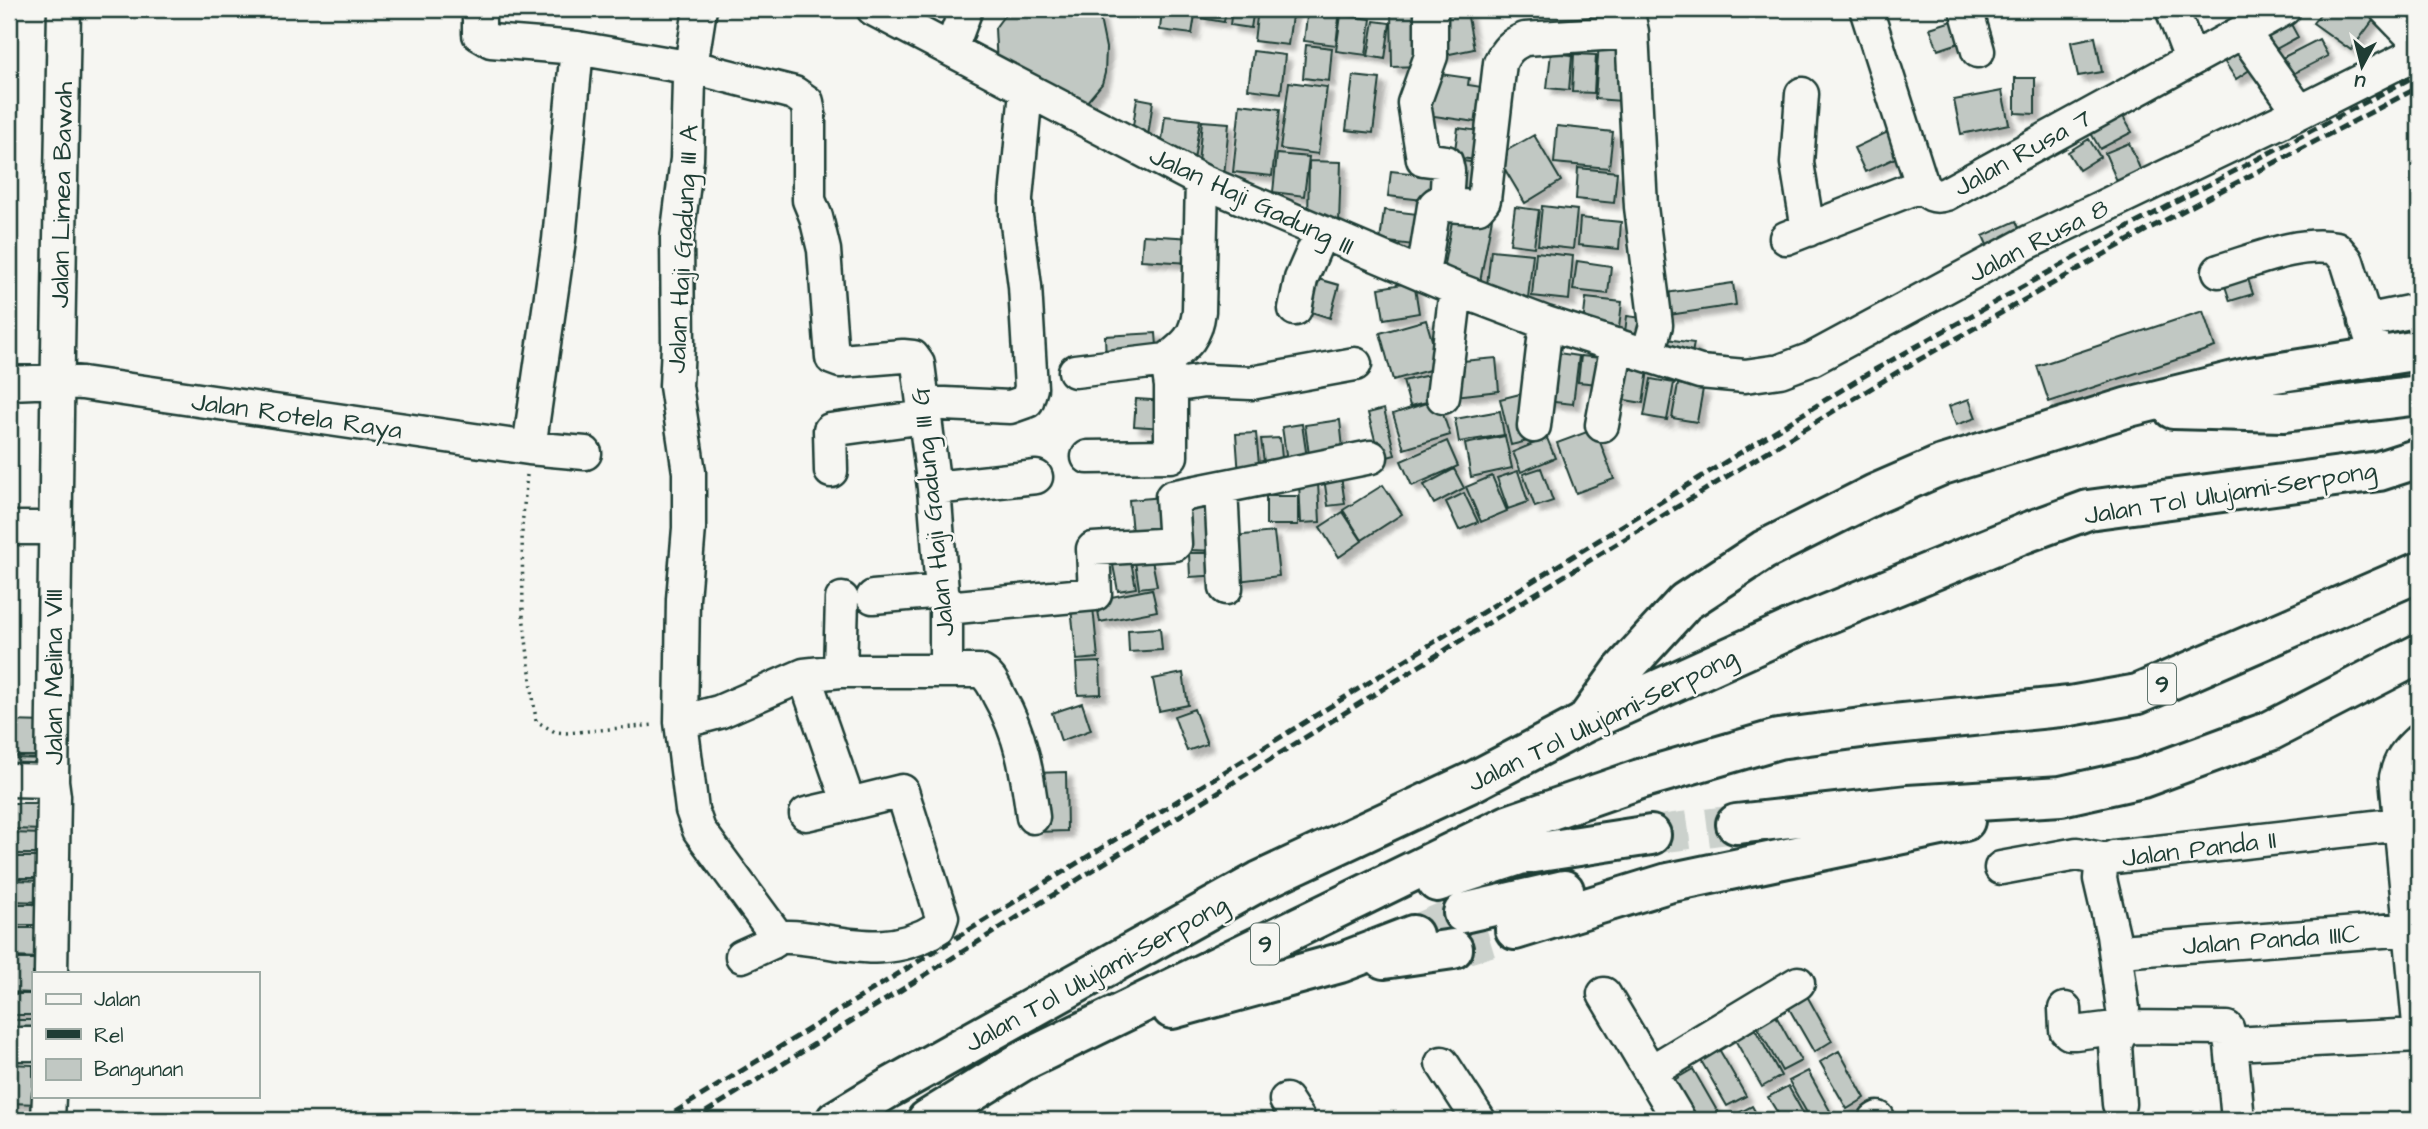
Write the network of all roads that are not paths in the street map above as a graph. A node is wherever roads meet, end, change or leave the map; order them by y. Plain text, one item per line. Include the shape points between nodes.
1 (64, 9) edge
2 (700, 9) edge
3 (873, 9) edge
4 (966, 9) edge
5 (1966, 9) edge
6 (2172, 9) edge
7 (2284, 9) edge
8 (2386, 9) edge
9 (1861, 10) edge
10 (1431, 13) dead end
11 (1629, 20) edge
12 (481, 23) edge
13 (2243, 33) junction
14 (2419, 44) edge
15 (577, 48) junction
16 (951, 49) junction
17 (1978, 51) dead end
18 (2419, 52) edge
19 (2191, 59) junction
20 (690, 68) junction
21 (1027, 91) junction
22 (1802, 94) dead end
23 (2300, 112) junction
24 (1202, 180) junction
25 (1922, 185) junction
26 (1446, 205) junction
27 (1321, 233) junction
28 (2220, 271) dead end
29 (1423, 274) junction
30 (1456, 289) junction
31 (1295, 309) dead end
32 (2419, 310) edge
33 (2365, 321) junction
34 (1546, 323) junction
35 (1617, 345) junction
36 (2419, 350) edge
37 (1648, 354) junction
38 (2377, 357) junction
39 (1355, 364) dead end
40 (1075, 371) dead end
41 (1169, 373) junction
42 (9, 383) edge
43 (82, 384) junction
44 (2419, 395) edge
45 (1443, 397) dead end
46 (2129, 407) junction
47 (924, 410) junction
48 (1602, 425) dead end
49 (1534, 426) dead end
50 (529, 448) junction
51 (1171, 451) junction
52 (585, 453) dead end
53 (1088, 457) dead end
54 (1371, 457) dead end
55 (2419, 458) edge
56 (831, 471) dead end
57 (1037, 477) dead end
58 (934, 488) junction
59 (1221, 488) junction
60 (1172, 497) junction
61 (9, 528) edge
62 (54, 528) junction
63 (2419, 572) edge
64 (1226, 588) dead end
65 (873, 597) dead end
66 (842, 599) dead end
67 (944, 600) junction
68 (2419, 654) edge
69 (840, 671) junction
70 (946, 671) junction
71 (804, 675) junction
72 (681, 722) junction
73 (1584, 723) junction
74 (2419, 740) edge
75 (9, 780) edge
76 (52, 782) junction
77 (2062, 796) junction
78 (849, 804) junction
79 (806, 814) dead end
80 (1033, 817) dead end
81 (1736, 824) tunnel mouth
82 (1651, 835) tunnel mouth
83 (2408, 841) edge
84 (2106, 860) junction
85 (2001, 868) dead end
86 (1668, 883) junction
87 (1515, 930) tunnel mouth
88 (1413, 935) tunnel mouth
89 (775, 937) junction
90 (2413, 949) edge
91 (2133, 950) dead end
92 (742, 956) dead end
93 (1340, 963) junction
94 (51, 972) edge
95 (1798, 983) dead end
96 (1604, 994) dead end
97 (1170, 1009) junction
98 (2065, 1009) dead end
99 (2123, 1018) junction
100 (2419, 1024) edge
101 (2419, 1035) edge
102 (9, 1044) edge
103 (32, 1044) edge
104 (2231, 1044) junction
105 (1021, 1062) junction
106 (1442, 1063) dead end
107 (1650, 1072) junction
108 (49, 1098) edge
109 (2119, 1104) dead end
110 (48, 1120) edge
111 (836, 1120) edge
112 (927, 1120) edge
113 (1479, 1120) edge
114 (1679, 1120) edge
115 (2238, 1120) edge

1 - 43 street, Jalan Limea Bawah
2 - 20 street
3 - 16 street, Jalan Haji Gadung III
4 - 16 street
5 - 17 street
6 - 19 street
7 - 13 street, Jalan Rusa 7
8 - 14 street
9 - 25 street, Jalan Rusa 7
10 - 26 street via 1431,56 1414,103 1423,159 1446,162
11 - 26 street via 1525,39 1505,52 1484,200 1478,207
11 - 37 street via 1641,207 1656,326
12 - 15 street, Jalan Haji Gadung III G via 491,41
13 - 19 street, Jalan Rusa 7
13 - 23 street
15 - 20 street, Jalan Haji Gadung III G
15 - 50 street via 559,240
16 - 21 street, Jalan Haji Gadung III
18 - 23 street, Jalan Rusa 8
19 - 25 street, Jalan Rusa 7 via 1946,194 1936,197
20 - 47 street, Jalan Haji Gadung III G via 794,93 807,102 809,200 824,250 831,358 913,357
20 - 72 street, Jalan Haji Gadung III A via 687,159 677,238 676,386 689,472
21 - 24 street, Jalan Haji Gadung III
21 - 47 street via 1016,216 1025,286 1031,388 1027,401 1010,407
22 - 25 street via 1797,234
23 - 37 street, Jalan Rusa 8 via 2029,243 1812,359 1780,371 1745,376 1700,372
24 - 27 street, Jalan Haji Gadung III
24 - 41 street via 1197,329
26 - 29 street via 1436,204 1432,211
27 - 29 street, Jalan Haji Gadung III
27 - 31 street via 1301,279
28 - 33 street via 2300,247 2319,244 2336,248 2347,261
29 - 30 street, Jalan Haji Gadung III
30 - 34 street, Jalan Haji Gadung III
30 - 45 street
32 - 33 street
33 - 38 street
34 - 35 street, Jalan Haji Gadung III
34 - 49 street
35 - 37 street, Jalan Haji Gadung III
35 - 48 street
36 - 38 highway
38 - 46 highway via 2250,377
39 - 41 street via 1251,383 1204,381
40 - 41 street
41 - 51 street
42 - 43 street, Jalan Rotela Raya
43 - 50 street, Jalan Rotela Raya
43 - 62 street, Jalan Melina VIII
44 - 46 highway via 2284,412
46 - 73 highway via 1942,465 1763,550 1685,602 1622,671
47 - 56 street via 830,430
47 - 58 street, Jalan Haji Gadung III G
50 - 52 street, Jalan Rotela Raya
51 - 53 street
51 - 60 street
54 - 59 street
55 - 73 highway, Jalan Tol Ulujami–Serpong / 9 via 2379,471 2088,510 1786,631
57 - 58 street
58 - 67 street, Jalan Haji Gadung III G
59 - 60 street
59 - 64 street
60 - 67 street via 1175,544 1093,549 1095,594
61 - 62 street
62 - 76 street, Jalan Melina VIII
63 - 105 highway, Jalan Tol Ulujami–Serpong / 9 via 2138,694 1778,739 1640,779 1508,825
65 - 67 street
66 - 69 street
67 - 70 street, Jalan Haji Gadung III G
68 - 77 highway via 2270,730 2141,778
69 - 70 street
69 - 71 street
70 - 80 street via 986,673 1013,720 1026,761
71 - 72 street via 719,712
71 - 78 street
72 - 89 street, Jalan Haji Gadung III A via 689,792 699,830
73 - 111 highway, Jalan Tol Ulujami–Serpong / 9 via 1260,881
74 - 83 street via 2406,752 2396,777
75 - 76 street
76 - 94 street, Jalan Melina VIII
77 - 81 highway via 1908,805
77 - 86 highway
78 - 79 street
78 - 89 street via 902,791 943,917 938,928 903,945 887,947 793,935
82 - 97 highway via 1520,855 1446,878 1316,935
83 - 84 street, Jalan Panda II
83 - 90 street
84 - 85 street via 2077,854
84 - 99 street, Jalan Panda II via 2101,879
86 - 87 highway
86 - 93 highway via 1575,888 1458,931 1406,957
88 - 93 highway
89 - 92 street via 773,943
90 - 91 street, Jalan Panda IIIC
90 - 100 street
93 - 97 highway
95 - 107 street
96 - 107 street
97 - 105 highway
98 - 99 street via 2069,1033 2085,1033
99 - 104 street via 2227,1028
99 - 109 street, Jalan Panda II via 2115,1045
101 - 104 street
102 - 103 street
104 - 115 street
105 - 112 highway, Jalan Tol Ulujami–Serpong / 9
106 - 113 street
107 - 114 street
108 - 110 street

